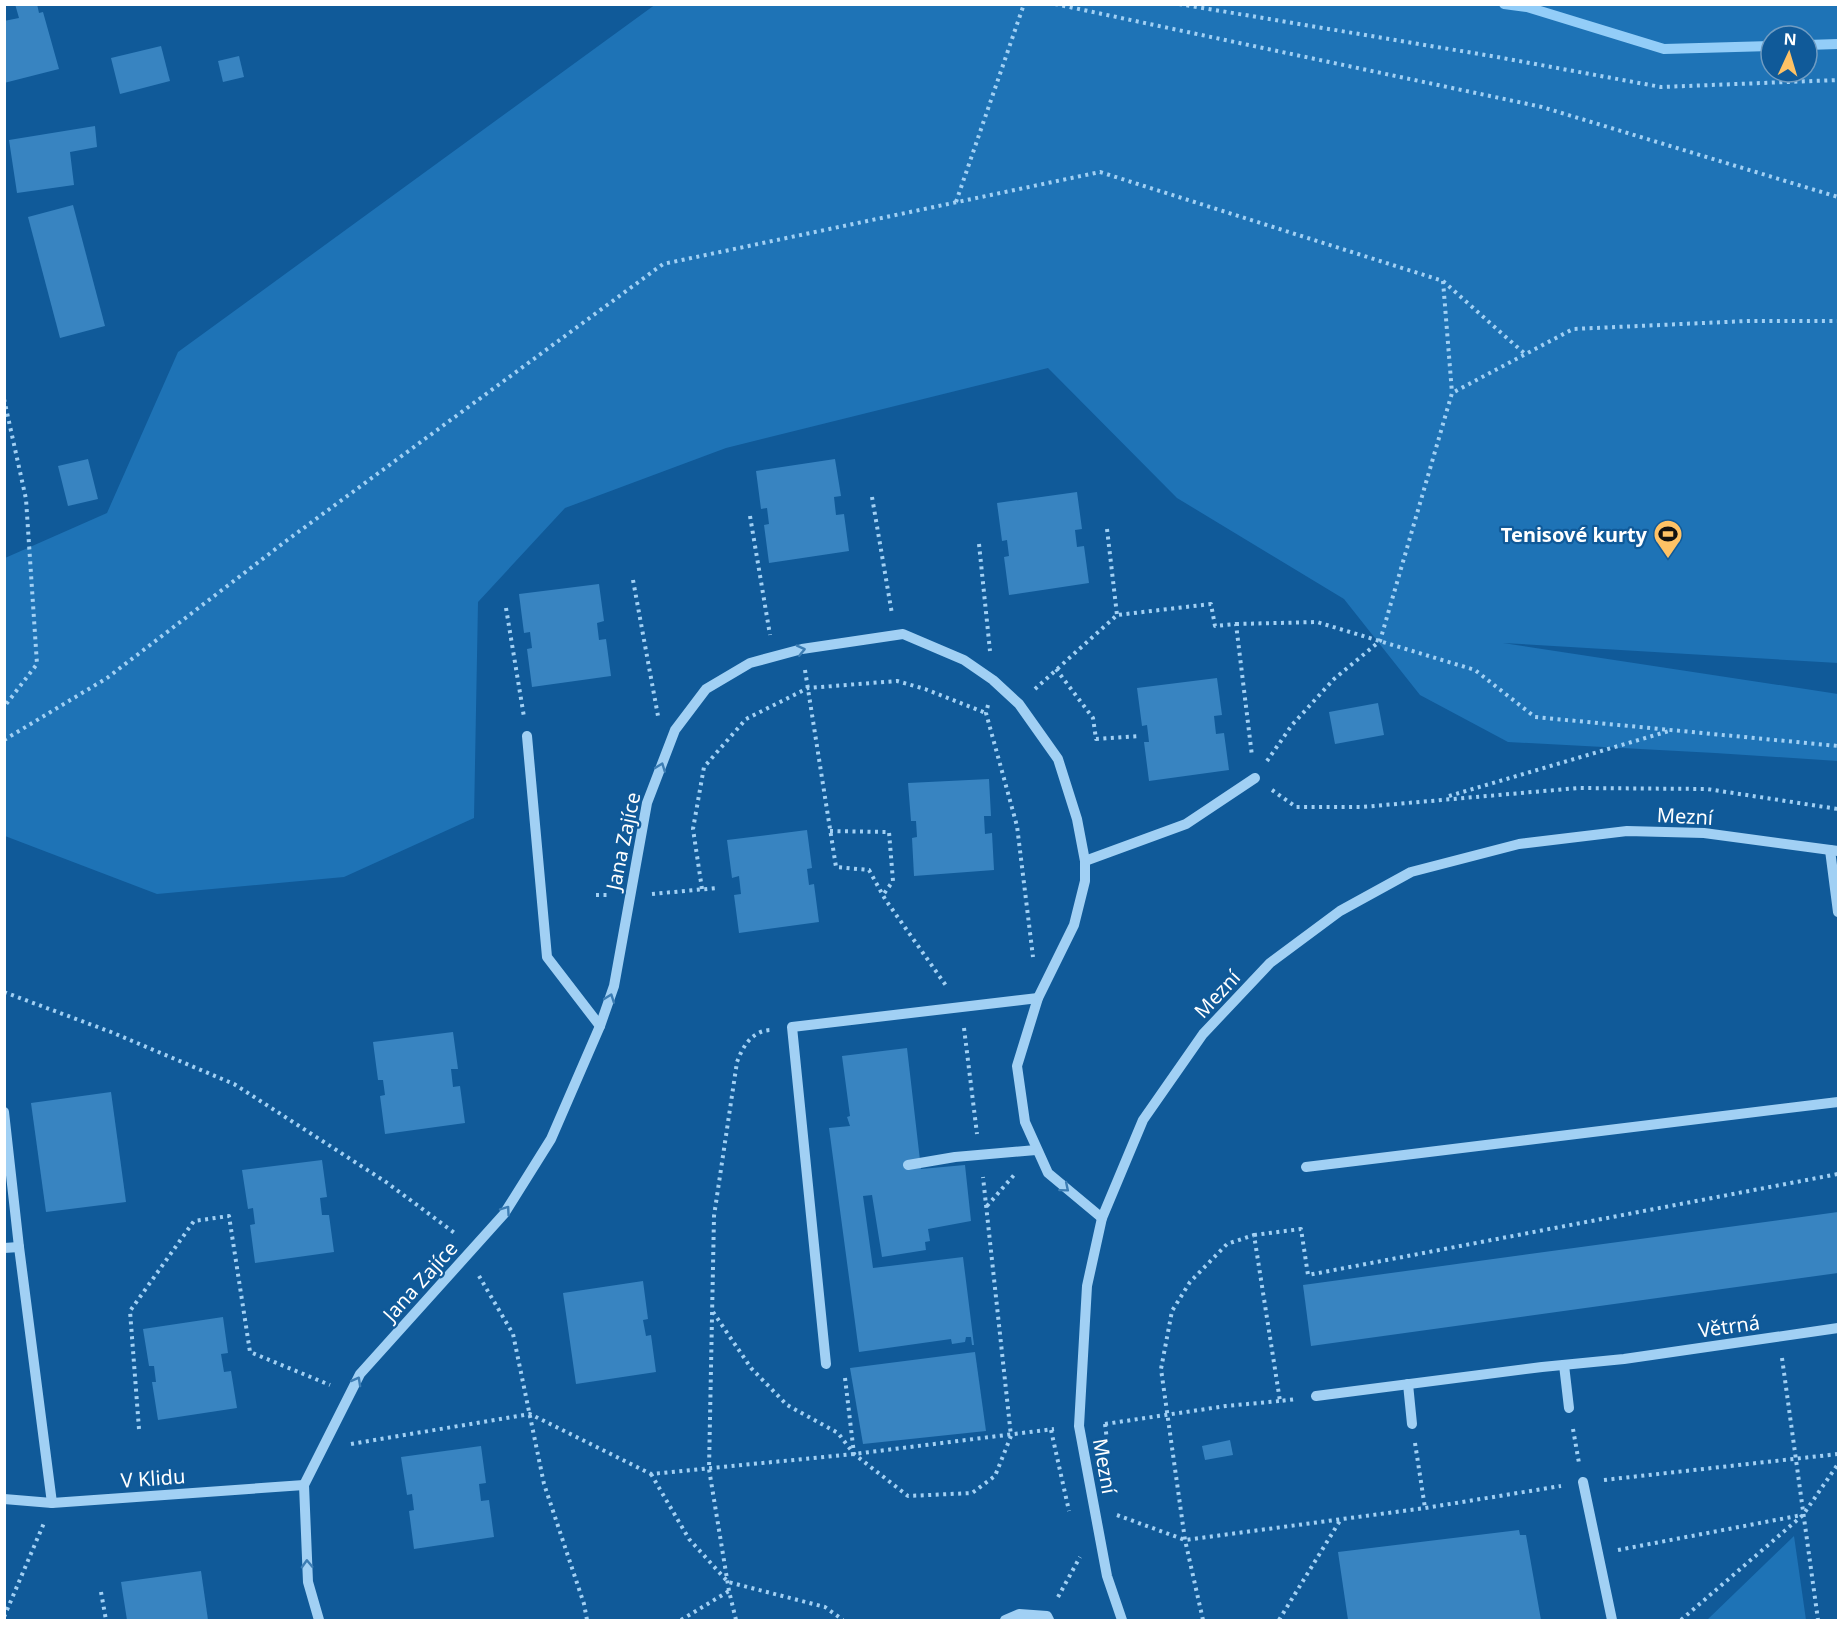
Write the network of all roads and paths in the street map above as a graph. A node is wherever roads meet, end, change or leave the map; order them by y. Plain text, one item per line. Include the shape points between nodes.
1 (1024, 4) edge
2 (1055, 4) edge
3 (1179, 4) edge
4 (1839, 80) edge
5 (1839, 197) edge
6 (956, 202) junction
7 (1443, 281) junction
8 (1839, 321) edge
9 (1524, 354) junction
10 (1452, 393) junction
11 (4, 399) edge
12 (872, 497) dead end
13 (750, 516) dead end
14 (1107, 529) dead end
15 (979, 544) dead end
16 (633, 580) dead end
17 (506, 608) dead end
18 (1117, 615) junction
19 (1236, 624) junction
20 (895, 635) junction
21 (1380, 641) junction
22 (802, 649) junction
23 (773, 657) junction
24 (1056, 669) junction
25 (993, 680) junction
26 (808, 688) junction
27 (1019, 704) junction
28 (4, 707) edge
29 (986, 712) junction
30 (1672, 730) junction
31 (527, 736) joint
32 (1138, 736) dead end
33 (4, 740) edge
34 (1839, 746) edge
35 (665, 755) junction
36 (1255, 778) junction
37 (1440, 799) junction
38 (1839, 809) edge
39 (830, 831) junction
40 (1834, 851) edge
41 (1085, 861) junction
42 (717, 888) dead end
43 (702, 889) junction
44 (651, 894) dead end
45 (611, 895) dead end
46 (883, 895) junction
47 (596, 896) dead end
48 (1839, 912) edge
49 (4, 992) edge
50 (1038, 998) junction
51 (962, 1007) junction
52 (600, 1026) junction
53 (792, 1028) junction
54 (1839, 1102) edge
55 (4, 1112) edge
56 (1036, 1150) junction
57 (980, 1155) junction
58 (908, 1165) dead end
59 (1306, 1167) dead end
60 (1839, 1174) edge
61 (986, 1206) junction
62 (1102, 1218) junction
63 (457, 1234) dead end
64 (1254, 1235) junction
65 (19, 1247) junction
66 (4, 1248) edge
67 (477, 1270) dead end
68 (713, 1312) junction
69 (1839, 1328) edge
70 (1782, 1336) junction
71 (826, 1364) joint
72 (1564, 1365) junction
73 (1408, 1384) junction
74 (350, 1394) junction
75 (1316, 1396) joint
76 (1280, 1401) junction
77 (1569, 1407) joint
78 (530, 1414) junction
79 (1168, 1415) junction
80 (1412, 1424) joint
81 (139, 1429) dead end
82 (1011, 1436) junction
83 (1108, 1447) dead end
84 (323, 1448) junction
85 (1839, 1454) edge
86 (854, 1455) junction
87 (1796, 1459) junction
88 (1839, 1464) edge
89 (709, 1469) junction
90 (651, 1474) junction
91 (1583, 1482) junction
92 (304, 1485) junction
93 (4, 1499) edge
94 (52, 1503) junction
95 (1425, 1508) junction
96 (1069, 1512) dead end
97 (1115, 1514) dead end
98 (1803, 1515) junction
99 (1341, 1519) junction
100 (1185, 1540) junction
101 (1077, 1547) dead end
102 (1597, 1554) junction
103 (728, 1582) junction
104 (101, 1592) dead end
105 (729, 1592) junction
106 (4, 1617) edge
107 (1048, 1618) edge
108 (106, 1620) edge
109 (319, 1620) edge
110 (586, 1620) edge
111 (681, 1620) edge
112 (736, 1620) edge
113 (843, 1620) edge
114 (1005, 1620) edge
115 (1122, 1620) edge
116 (1203, 1620) edge
117 (1279, 1620) edge
118 (1612, 1620) edge
119 (1681, 1620) edge
120 (1818, 1620) edge

1 - 6 path
2 - 5 path via 1542,107
3 - 4 path via 1662,87
6 - 7 path via 1100,172
6 - 33 path via 663,264 107,678
7 - 9 path
7 - 10 path
8 - 9 path via 1573,329
9 - 10 path
10 - 21 path
11 - 28 path via 26,499 37,664
12 - 20 path
13 - 23 path
14 - 18 path
15 - 25 path
16 - 35 path
17 - 31 path
18 - 19 path via 1212,604 1215,626
18 - 24 path
19 - 21 path via 1317,622
19 - 36 path
20 - 22 street, Jana Zajíce
20 - 25 street, Jana Zajíce via 903,634 964,660
21 - 30 path via 1475,670 1536,717
21 - 36 path via 1334,679 1292,725
23 -> 22 street, Jana Zajíce
22 - 26 path
23 - 35 street, Jana Zajíce via 750,663 706,689 675,730
24 - 27 path
24 - 32 path via 1093,718 1096,739
25 - 27 street, Jana Zajíce
25 - 29 path
26 - 29 path via 897,681
26 - 39 path
26 - 43 path via 746,719 704,767 693,829
27 - 41 street, Jana Zajíce via 1058,759 1077,819
29 - 50 path via 1017,826
30 - 34 path
30 - 37 path
31 - 52 street via 547,957
52 -> 35 street, Jana Zajíce via 614,986 647,803
36 - 37 path via 1296,807 1362,807
36 - 41 street via 1186,824
37 - 38 path via 1578,788 1707,789
39 - 46 path via 836,867 869,870
39 - 46 path via 889,832 893,881
40 - 48 street
40 - 62 street, Mezní via 1704,833 1627,831 1519,844 1411,872 1340,911 1270,963 1203,1034 1143,1120
41 - 50 street, Jana Zajíce via 1074,925
42 - 43 path
43 - 44 path
45 - 47 path
46 - 51 path
49 - 63 path via 234,1084 387,1182
50 - 51 street
50 - 56 street, Jana Zajíce via 1017,1066 1025,1122
51 - 53 street
51 - 57 path
74 -> 52 street, Jana Zajíce via 360,1374 504,1214 551,1139
53 - 68 path via 761,1030 743,1046 737,1062 714,1216
53 - 71 street
54 - 59 street
55 - 65 street
56 - 57 street
56 - 61 path
56 -> 62 street, Jana Zajíce via 1048,1173
57 - 58 street
57 - 61 path
60 - 64 path via 1308,1275 1301,1229
61 - 82 path
62 - 115 street, Mezní via 1087,1286 1079,1426 1107,1576
64 - 76 path
64 - 79 path via 1227,1244 1190,1282 1172,1311 1161,1369
65 - 66 street
65 - 94 street
67 - 78 path via 513,1334
68 - 86 path via 751,1368 787,1405 838,1433
68 - 89 path
69 - 70 street, Větrná
70 - 72 street, Větrná
70 - 87 path
71 - 86 path via 844,1372
72 - 73 street, Větrná
72 - 77 street
73 - 75 street, Větrná
73 - 80 street
74 - 81 path via 250,1352 229,1216 194,1221 130,1311
74 - 84 street, Jana Zajíce
75 - 76 path
76 - 79 path
77 - 91 path
78 - 84 path
78 - 90 path
78 - 110 path via 544,1484
79 - 83 path via 1105,1424
79 - 100 path
80 - 95 path
82 - 86 path
82 - 86 path via 995,1476 972,1493 908,1496
82 - 96 path via 1052,1430
84 - 92 street, Jana Zajíce
85 - 87 path
86 - 89 path
87 - 91 path
87 - 98 path
88 - 98 path
89 - 90 path
89 - 103 path
90 - 103 path via 689,1539
91 - 95 path
91 - 102 street
92 - 94 street, V Klidu
109 -> 92 street, Jana Zajíce via 308,1582
93 - 94 street, V Klidu
94 - 106 path
95 - 99 path
97 - 100 path
98 - 102 path
98 - 119 path
98 - 120 path
99 - 100 path
99 - 117 path
100 - 116 path
101 - 107 path via 1080,1558
102 - 118 street
103 - 105 path
103 - 113 path via 825,1607
104 - 108 path
105 - 111 path
105 - 112 path
107 - 114 street via 1019,1614

